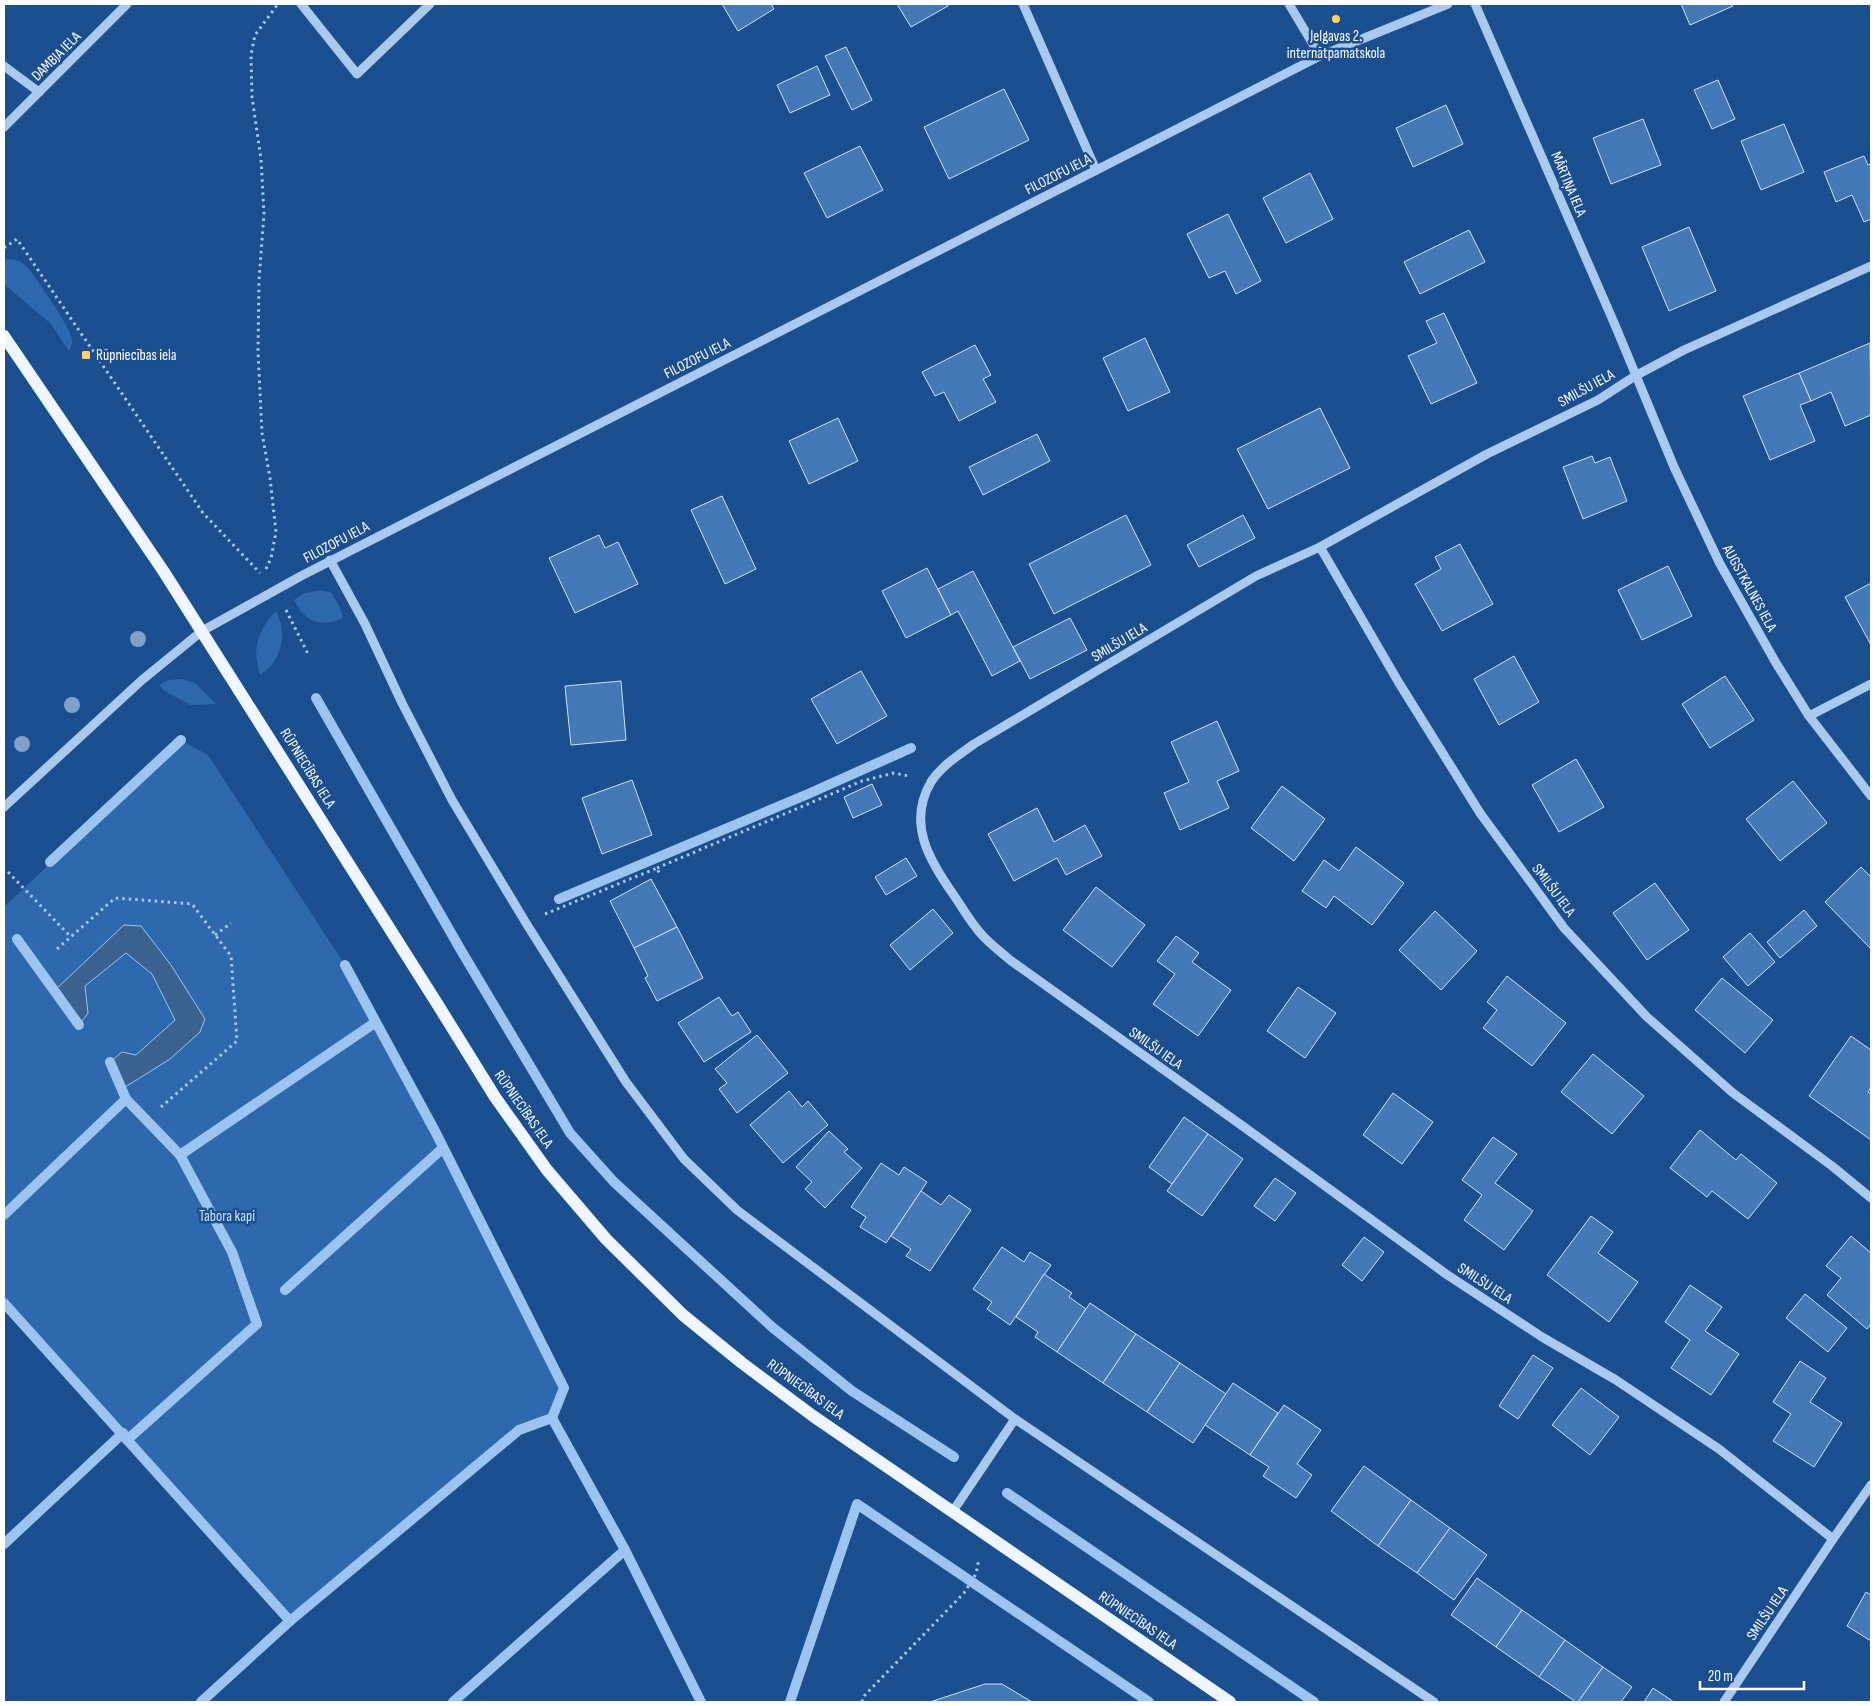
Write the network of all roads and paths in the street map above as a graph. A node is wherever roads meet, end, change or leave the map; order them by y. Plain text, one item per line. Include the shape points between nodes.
1 (127, 4) edge
2 (278, 4) edge
3 (301, 4) edge
4 (430, 4) edge
5 (1023, 4) edge
6 (1290, 4) edge
7 (1448, 4) edge
8 (1475, 4) edge
9 (1320, 56) junction
10 (4, 66) edge
11 (39, 92) junction
12 (4, 127) edge
13 (1096, 170) junction
14 (4, 248) edge
15 (1871, 266) edge
16 (4, 336) edge
17 (1636, 376) junction
18 (1320, 547) junction
19 (330, 560) junction
20 (284, 605) dead end
21 (202, 631) junction
22 (309, 656) dead end
23 (1871, 684) edge
24 (1809, 716) junction
25 (932, 781) junction
26 (1871, 796) edge
27 (4, 807) edge
28 (657, 868) junction
29 (8, 872) dead end
30 (660, 875) dead end
31 (563, 906) dead end
32 (231, 924) dead end
33 (215, 935) junction
34 (71, 937) junction
35 (57, 949) dead end
36 (161, 1107) dead end
37 (1871, 1198) edge
38 (1015, 1419) junction
39 (1871, 1485) edge
40 (953, 1511) junction
41 (1833, 1539) junction
42 (976, 1574) dead end
43 (862, 1702) edge
44 (1230, 1702) edge
45 (1434, 1702) edge
46 (1724, 1702) edge

1 - 11 street, DAMBJA IELA
2 - 14 path via 255,35 251,55 264,214 258,352 262,433 276,532 271,558 263,576 203,513 17,239
3 - 4 street via 357,74
5 - 13 street
6 - 9 street
7 - 9 street, FILOZOFU IELA
8 - 17 street, MĀRTIŅA IELA
9 - 13 street, FILOZOFU IELA
10 - 11 street
11 - 12 street, DAMBJA IELA
13 - 19 street, FILOZOFU IELA
15 - 17 street, SMILŠU IELA via 1684,350
16 - 21 main road, RŪPNIECĪBAS IELA
17 - 18 street, SMILŠU IELA via 1598,400 1487,454
17 - 24 street, AUGSTKALNES IELA via 1720,564
18 - 25 street, SMILŠU IELA via 1256,576 974,744 950,761
18 - 37 street, SMILŠU IELA via 1480,813 1564,928 1647,1017 1682,1049 1733,1093
19 - 21 street, FILOZOFU IELA
19 - 38 street via 452,800 626,1082 684,1159 737,1210
20 - 22 path
21 - 27 street, FILOZOFU IELA via 142,680
21 - 40 main road, RŪPNIECĪBAS IELA via 495,1098 547,1170 606,1239 683,1315 813,1416
23 - 24 street
24 - 26 street, AUGSTKALNES IELA
25 - 28 path via 894,773 862,781
25 - 41 street, SMILŠU IELA via 923,801 920,823 924,846 935,869 981,934 1010,960 1446,1274 1542,1337 1616,1380 1719,1449
28 - 30 path
28 - 31 path
29 - 34 path
32 - 33 path
33 - 34 path via 192,904 115,898
33 - 36 path via 231,956 237,1041
34 - 35 path
38 - 40 street
38 - 45 street
39 - 41 street, SMILŠU IELA
40 - 44 main road, RŪPNIECĪBAS IELA
41 - 46 street, SMILŠU IELA
42 - 43 path via 964,1593 862,1697

